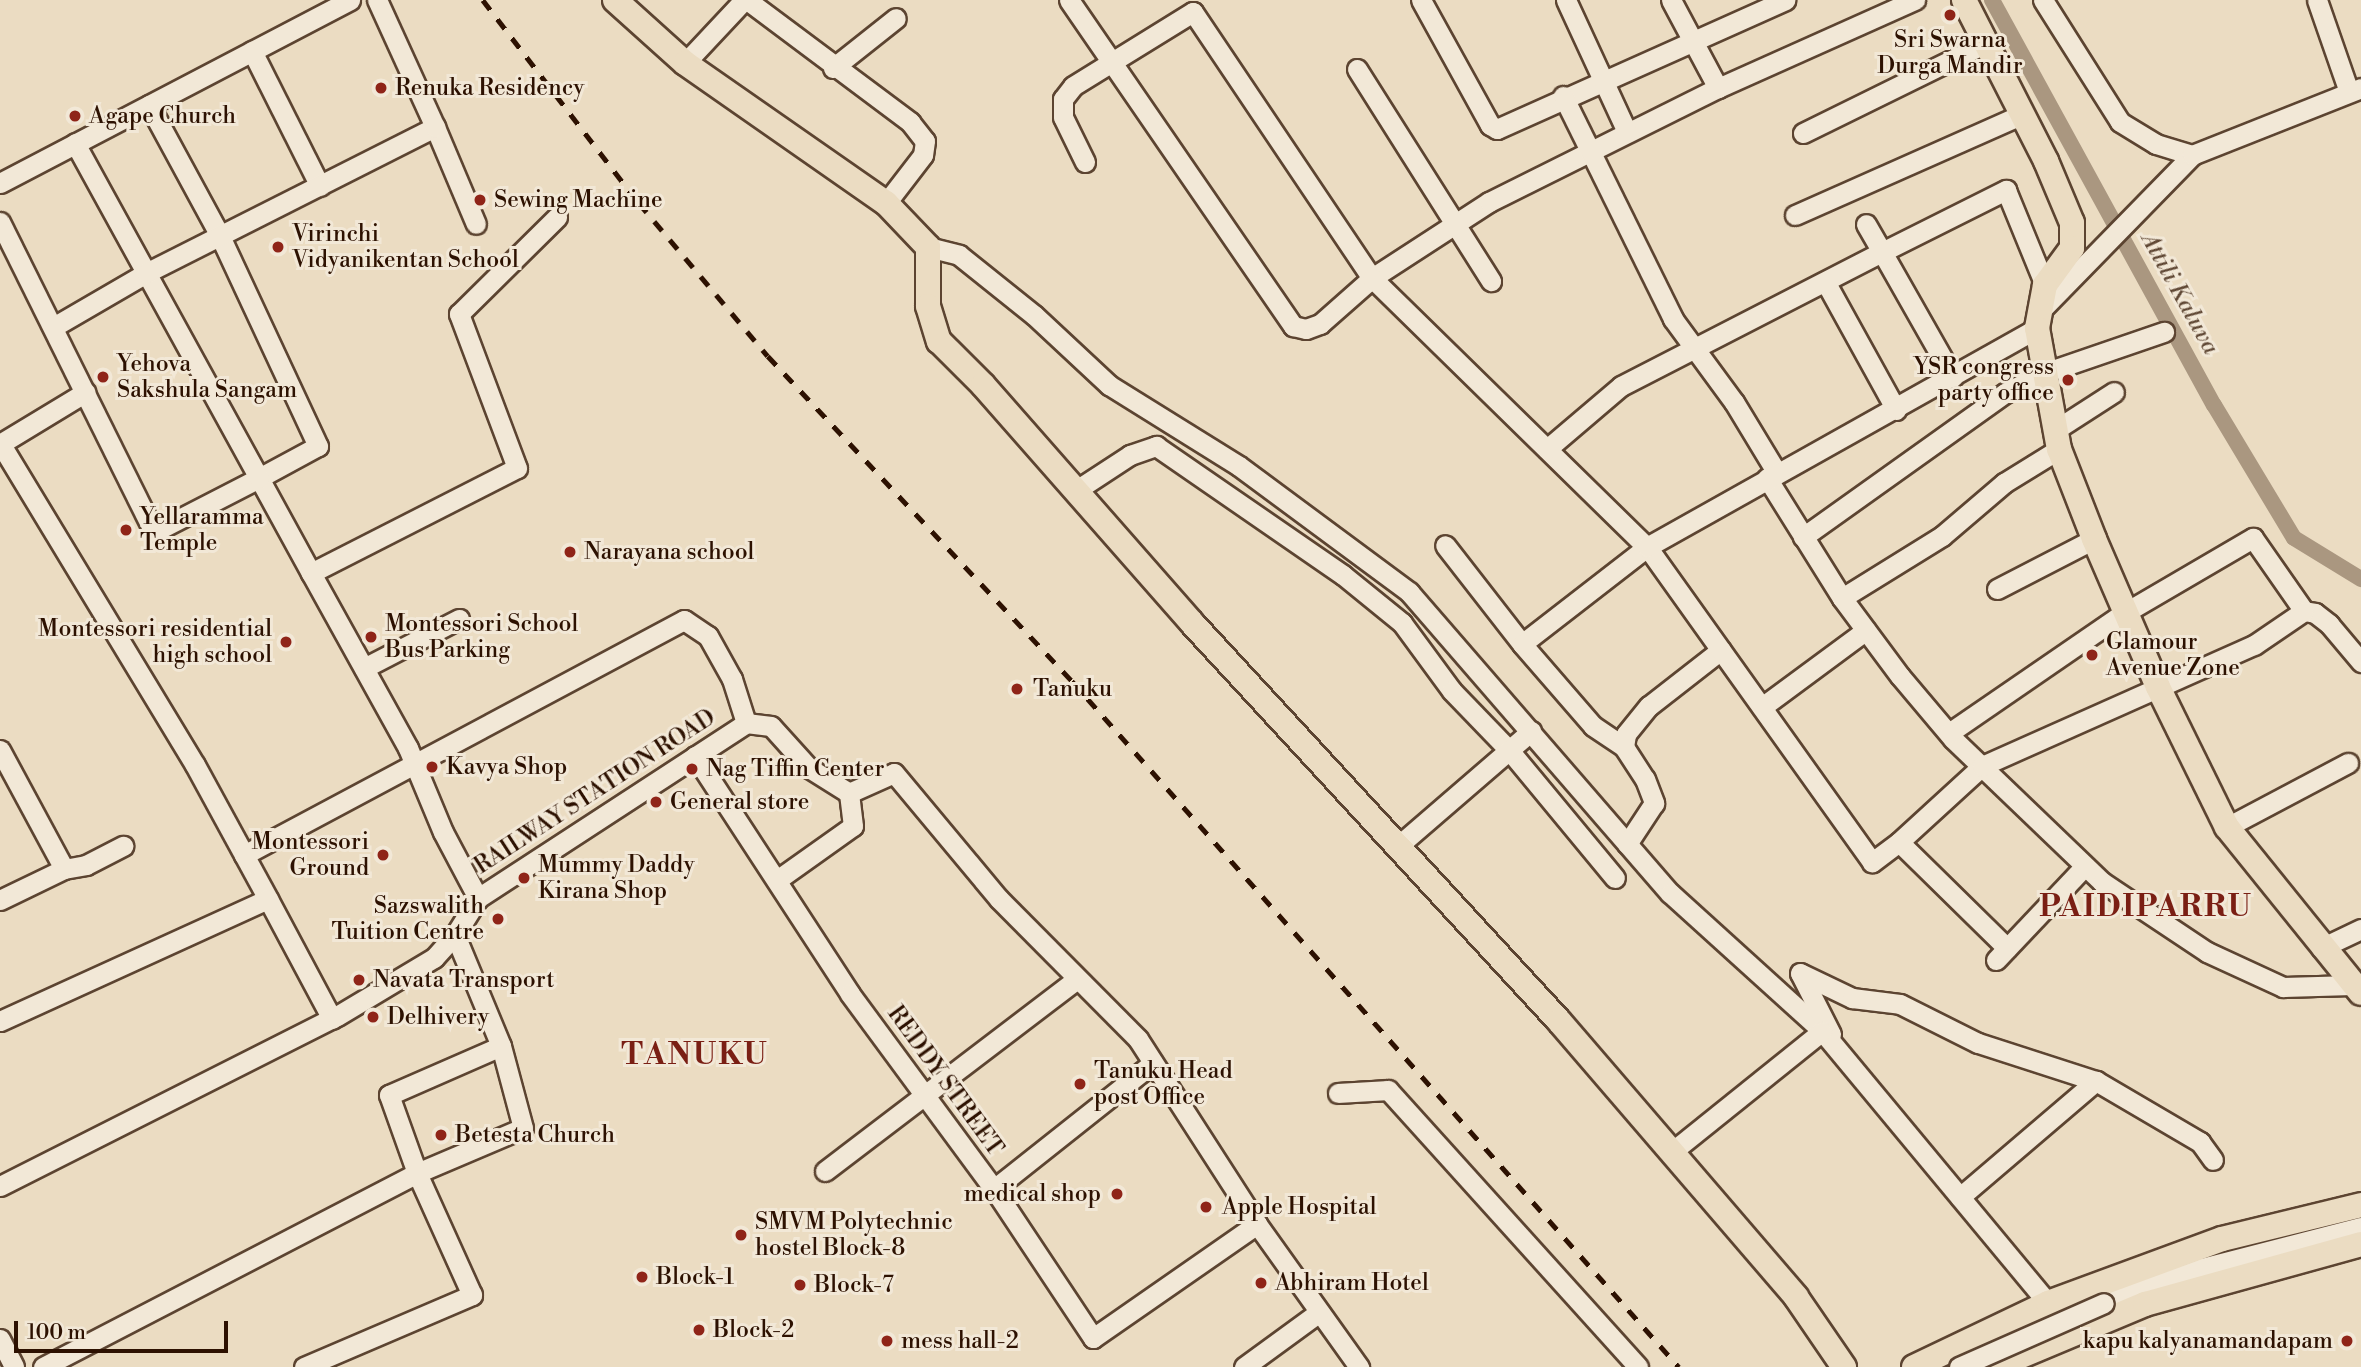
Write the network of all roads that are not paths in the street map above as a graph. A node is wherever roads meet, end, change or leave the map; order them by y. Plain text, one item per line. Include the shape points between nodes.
1 (350, 0) edge
2 (377, 0) edge
3 (615, 0) edge
4 (745, 0) edge
5 (1069, 0) edge
6 (1421, 0) edge
7 (1566, 0) edge
8 (1671, 0) edge
9 (1785, 0) edge
10 (1915, 0) edge
11 (1964, 0) edge
12 (2043, 0) edge
13 (2317, 0) edge
14 (896, 18) dead end
15 (1690, 40) junction
16 (1986, 43) junction
17 (252, 51) junction
18 (685, 63) junction
19 (1112, 64) junction
20 (833, 68) junction
21 (1357, 69) dead end
22 (1603, 79) junction
23 (1718, 88) junction
24 (2355, 90) edge
25 (1563, 96) junction
26 (149, 105) junction
27 (2023, 114) junction
28 (435, 127) junction
29 (1627, 132) junction
30 (1803, 133) dead end
31 (75, 144) junction
32 (1591, 150) junction
33 (2192, 155) junction
34 (1085, 162) dead end
35 (0, 183) edge
36 (320, 186) junction
37 (886, 203) junction
38 (1795, 215) dead end
39 (557, 217) dead end
40 (0, 222) edge
41 (1454, 222) junction
42 (476, 225) dead end
43 (1866, 225) dead end
44 (220, 236) junction
45 (928, 247) junction
46 (1882, 252) junction
47 (146, 273) junction
48 (1371, 278) junction
49 (1491, 281) dead end
50 (1826, 283) junction
51 (2045, 285) junction
52 (2037, 320) junction
53 (55, 326) junction
54 (2164, 332) dead end
55 (1696, 349) junction
56 (2045, 373) junction
57 (1953, 377) junction
58 (86, 392) junction
59 (2114, 392) dead end
60 (1896, 410) junction
61 (2057, 439) junction
62 (0, 444) edge
63 (1547, 449) junction
64 (1772, 476) junction
65 (258, 478) junction
66 (1075, 491) junction
67 (1803, 537) junction
68 (2094, 538) junction
69 (1445, 545) dead end
70 (1647, 547) junction
71 (311, 573) junction
72 (1997, 589) dead end
73 (1842, 598) junction
74 (2304, 611) junction
75 (2126, 613) junction
76 (459, 619) dead end
77 (1866, 630) junction
78 (1522, 644) junction
79 (1721, 650) junction
80 (2361, 662) edge
81 (364, 668) junction
82 (2158, 687) junction
83 (1762, 707) junction
84 (746, 723) junction
85 (1531, 731) junction
86 (1949, 733) junction
87 (1624, 747) junction
88 (0, 750) edge
89 (1509, 750) junction
90 (695, 756) junction
91 (414, 762) junction
92 (2348, 763) dead end
93 (1982, 766) junction
94 (849, 793) junction
95 (2227, 827) junction
96 (1899, 842) junction
97 (1627, 844) junction
98 (123, 846) dead end
99 (1398, 846) junction
100 (244, 855) junction
101 (2085, 866) junction
102 (64, 869) junction
103 (1615, 878) dead end
104 (777, 880) junction
105 (478, 898) junction
106 (268, 899) junction
107 (0, 900) edge
108 (2361, 929) edge
109 (456, 935) junction
110 (2320, 948) junction
111 (1077, 979) junction
112 (2356, 989) edge
113 (332, 1019) junction
114 (0, 1021) edge
115 (1822, 1031) junction
116 (501, 1046) junction
117 (1841, 1054) junction
118 (1153, 1063) junction
119 (2096, 1081) junction
120 (1338, 1093) dead end
121 (925, 1095) junction
122 (1672, 1151) junction
123 (2213, 1160) dead end
124 (825, 1171) dead end
125 (417, 1173) junction
126 (0, 1186) edge
127 (995, 1189) junction
128 (1960, 1197) junction
129 (2361, 1205) edge
130 (1257, 1224) junction
131 (2361, 1227) edge
132 (2361, 1244) edge
133 (2048, 1303) junction
134 (1318, 1312) junction
135 (1988, 1330) junction
136 (0, 1339) edge
137 (2001, 1364) edge
138 (14, 1367) edge
139 (43, 1367) edge
140 (304, 1367) edge
141 (1244, 1367) edge
142 (1359, 1367) edge
143 (1637, 1367) edge
144 (1844, 1367) edge
145 (1914, 1367) edge
146 (1959, 1367) edge

1 - 17 street
2 - 28 street
3 - 18 main road
4 - 18 street
4 - 20 street
5 - 19 street
6 - 25 street via 1493,128
7 - 22 street
8 - 15 street
9 - 15 street
10 - 23 street
11 - 16 main road
12 - 33 street via 2120,122 2156,144
13 - 24 street
14 - 20 street
15 - 22 street
15 - 23 street
16 - 27 main road
16 - 30 street
17 - 26 street
17 - 36 street
18 - 37 main road
19 - 34 street via 1073,86 1063,99 1063,117
19 - 48 street via 1293,326 1306,329 1320,324
19 - 48 street via 1193,12
20 - 37 street via 910,122 925,141 923,155
21 - 41 street
22 - 25 street
22 - 29 street
23 - 29 street
24 - 33 street
25 - 32 street
26 - 31 street
26 - 44 street
27 - 38 street
27 - 51 main road via 2072,223 2073,248
28 - 36 street
28 - 42 street
29 - 32 street
31 - 35 street
31 - 47 street
32 - 41 street
32 - 55 street via 1673,319
33 - 52 street
36 - 44 street
37 - 45 main road
39 - 71 street via 459,314 517,468
40 - 53 street
41 - 48 street
41 - 49 street
43 - 46 street
44 - 47 street
44 - 65 street via 318,446
45 - 66 main road via 928,306 939,341
45 - 85 street via 959,256 1034,315 1109,385 1174,423 1362,552 1409,592
46 - 50 street
46 - 51 street via 2006,190
46 - 57 street
47 - 53 street
47 - 65 street
48 - 63 street
50 - 55 street
50 - 60 street
51 - 52 main road
52 - 56 main road
52 - 57 street
53 - 58 street
54 - 56 street
55 - 63 street via 1621,386
55 - 64 street
56 - 61 main road
56 - 67 street via 2005,393
57 - 60 street
58 - 62 street
58 - 65 street via 155,532
59 - 61 street
60 - 64 street
61 - 68 main road
61 - 73 street via 1942,536
62 - 100 street via 195,765
63 - 70 street
64 - 67 street
64 - 70 street
65 - 71 street
66 - 89 street via 1130,455 1156,446 1343,575 1402,623 1452,691
66 - 99 main road
67 - 73 street
68 - 72 street
68 - 75 main road
69 - 78 street
70 - 78 street
70 - 79 street
71 - 81 street
73 - 77 street
74 - 75 street via 2253,538
74 - 80 street via 2315,612 2329,624
74 - 82 street via 2254,645
75 - 82 main road
75 - 86 street
76 - 81 street
77 - 83 street
77 - 86 street
78 - 87 street via 1593,726
79 - 83 street
79 - 87 street via 1649,706 1626,734
81 - 91 street
82 - 93 street
82 - 95 main road
83 - 96 street via 1872,862
84 - 90 street, RAILWAY STATION ROAD
84 - 91 street via 732,679 708,636 684,620
84 - 94 street, RAILWAY STATION ROAD via 771,726 809,768
85 - 89 street
85 - 97 street
86 - 93 street
87 - 97 street via 1646,779 1654,803
88 - 102 street
89 - 99 street
89 - 103 street
90 - 104 street, REDDY STREET
90 - 105 street, RAILWAY STATION ROAD
91 - 100 street
91 - 105 street
92 - 95 street
93 - 96 street
93 - 101 street
94 - 104 street via 853,826
94 - 111 street via 894,773 999,898
95 - 110 main road
96 - 101 street via 2001,954
97 - 115 street via 1680,902
98 - 102 street via 86,865
99 - 122 main road
100 - 106 street
101 - 112 street via 2207,952 2283,987
102 - 107 street
104 - 121 street, REDDY STREET via 850,994
105 - 109 street, RAILWAY STATION ROAD
106 - 113 street
106 - 114 street
108 - 110 street
109 - 113 street, RAILWAY STATION ROAD via 434,958
109 - 116 street
110 - 112 main road
111 - 118 street via 1138,1039
111 - 121 street
113 - 126 street, RAILWAY STATION ROAD
115 - 117 street
115 - 122 street
116 - 125 street via 523,1128
116 - 125 street via 389,1095
117 - 119 street via 1800,973 1852,998 1900,1004 1978,1043
117 - 128 street
118 - 127 street
118 - 130 street
119 - 123 street via 2200,1142
119 - 128 street
120 - 143 street via 1388,1090
121 - 124 street
121 - 127 street, REDDY STREET
122 - 144 main road via 1796,1297
125 - 139 street
125 - 140 street via 472,1295
127 - 130 street, REDDY STREET via 1093,1338
128 - 133 street
129 - 133 main road via 2222,1239
130 - 134 street
131 - 146 street, bridge via 2202,1268 2104,1303
132 - 137 main road via 2145,1304
133 - 135 main road
134 - 141 street
134 - 142 street
135 - 137 street
135 - 145 main road
136 - 138 street

